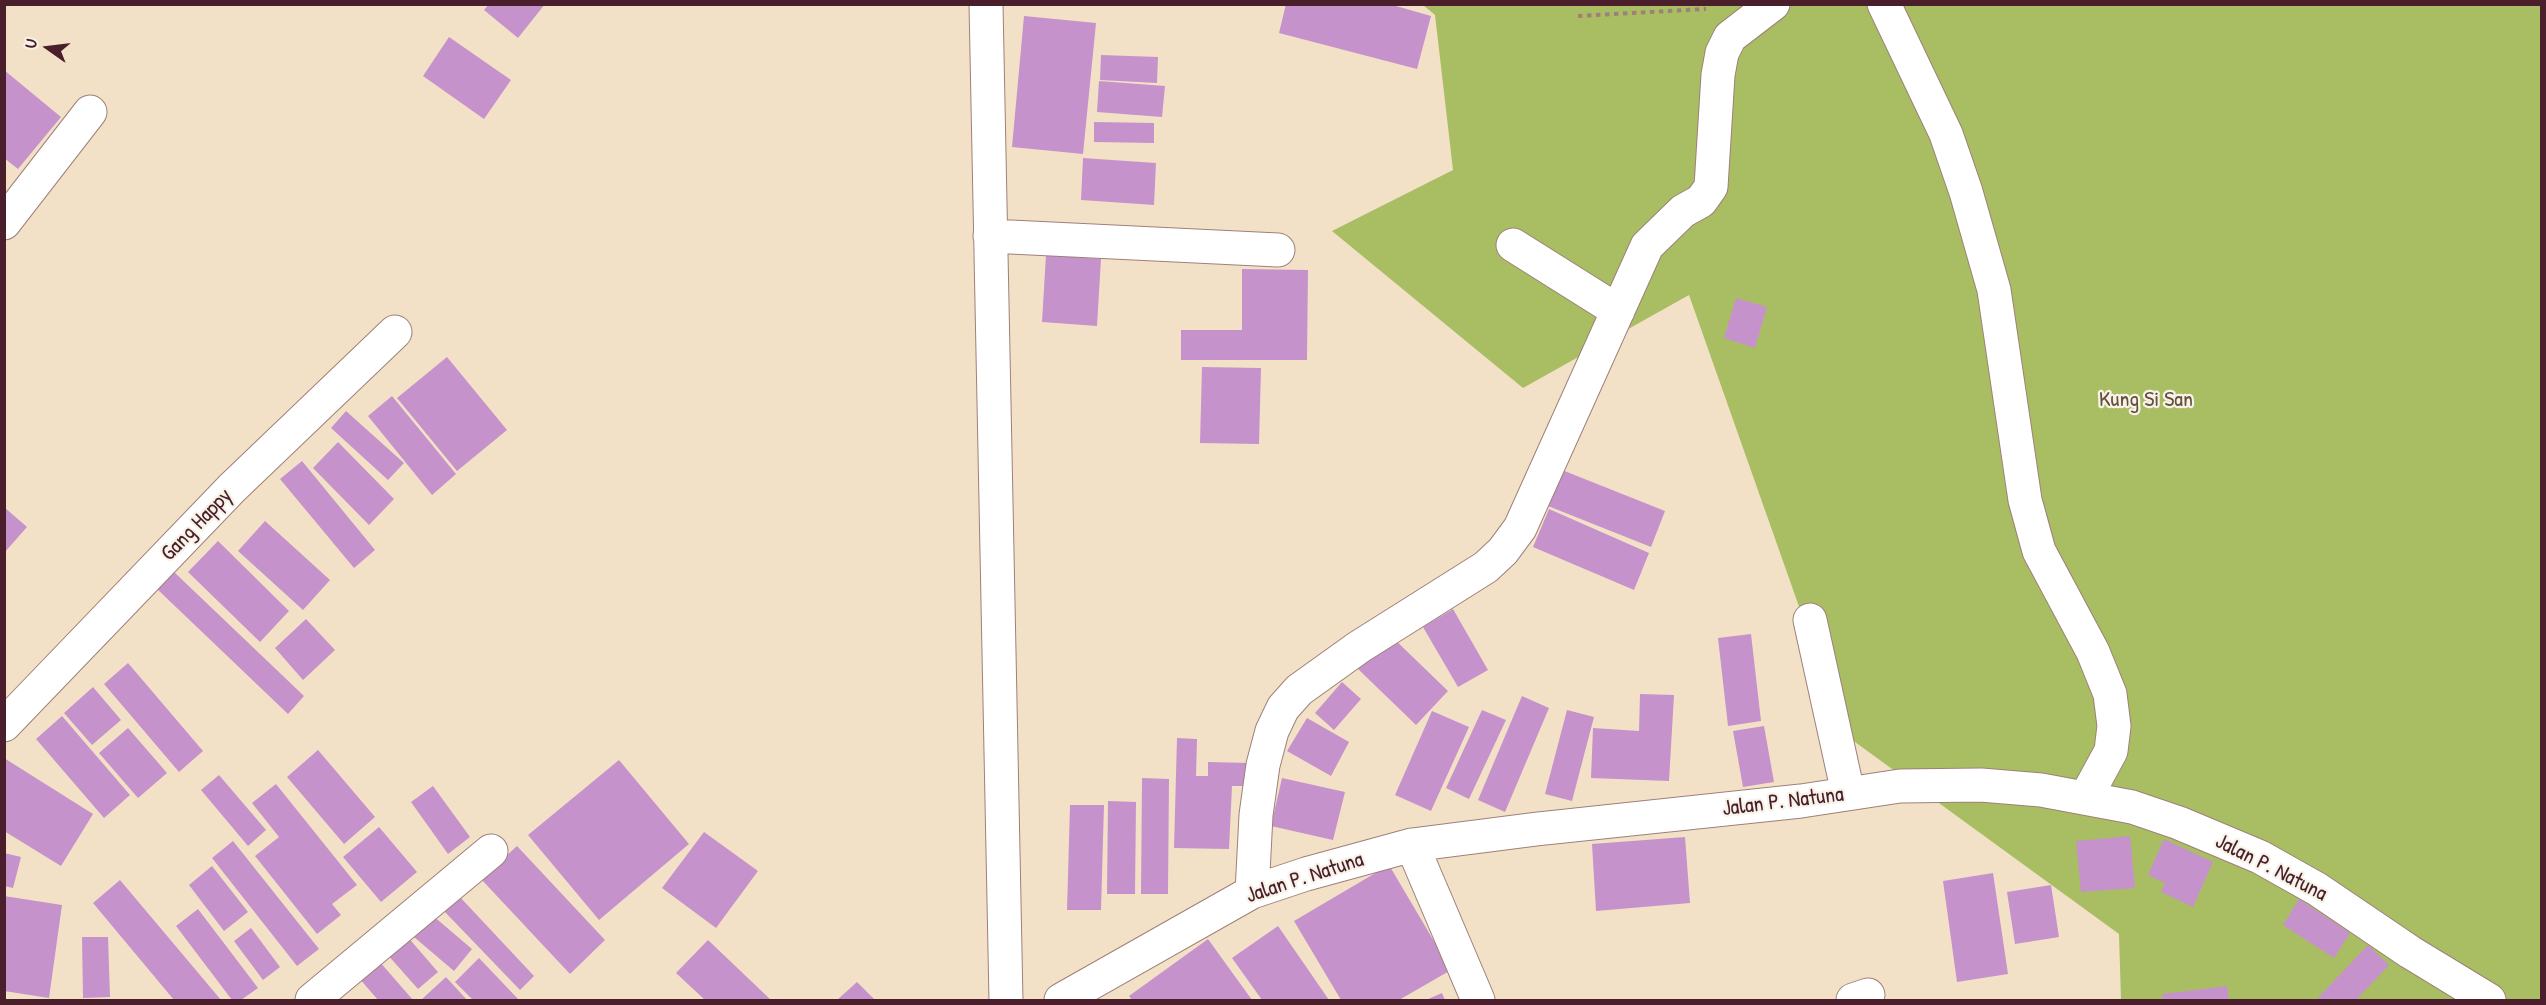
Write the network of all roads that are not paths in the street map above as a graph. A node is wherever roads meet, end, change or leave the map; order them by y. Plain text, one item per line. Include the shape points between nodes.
1 (986, 4) edge
2 (1773, 4) edge
3 (1884, 4) edge
4 (90, 112) dead end
5 (4, 223) edge
6 (990, 236) junction
7 (1513, 245) dead end
8 (1278, 249) dead end
9 (1618, 311) junction
10 (395, 332) dead end
11 (1810, 620) dead end
12 (4, 725) edge
13 (1848, 793) junction
14 (2086, 797) junction
15 (1412, 845) junction
16 (491, 851) dead end
17 (1252, 892) junction
18 (312, 1000) edge
19 (1006, 1000) edge
20 (1061, 1000) edge
21 (1478, 1000) edge
22 (2489, 1000) edge

1 - 6 street
2 - 9 street via 1730,37 1722,54 1711,187 1701,201 1683,211 1647,246
3 - 14 street via 1946,134 1994,290 2025,500 2039,551 2110,694 2114,726 2111,751
4 - 5 street
6 - 8 street
6 - 19 street
7 - 9 street
9 - 17 street via 1520,528 1503,552 1486,567 1359,647 1299,690 1283,708 1263,765
10 - 12 street, Gang Happy via 232,488
11 - 13 street
13 - 14 street, Jalan P. Natuna via 1900,786 1981,785
13 - 15 street, Jalan P. Natuna
14 - 22 street, Jalan P. Natuna via 2180,823 2260,857 2317,889
15 - 17 street, Jalan P. Natuna
15 - 21 street
16 - 18 street
17 - 20 street, Jalan P. Natuna

